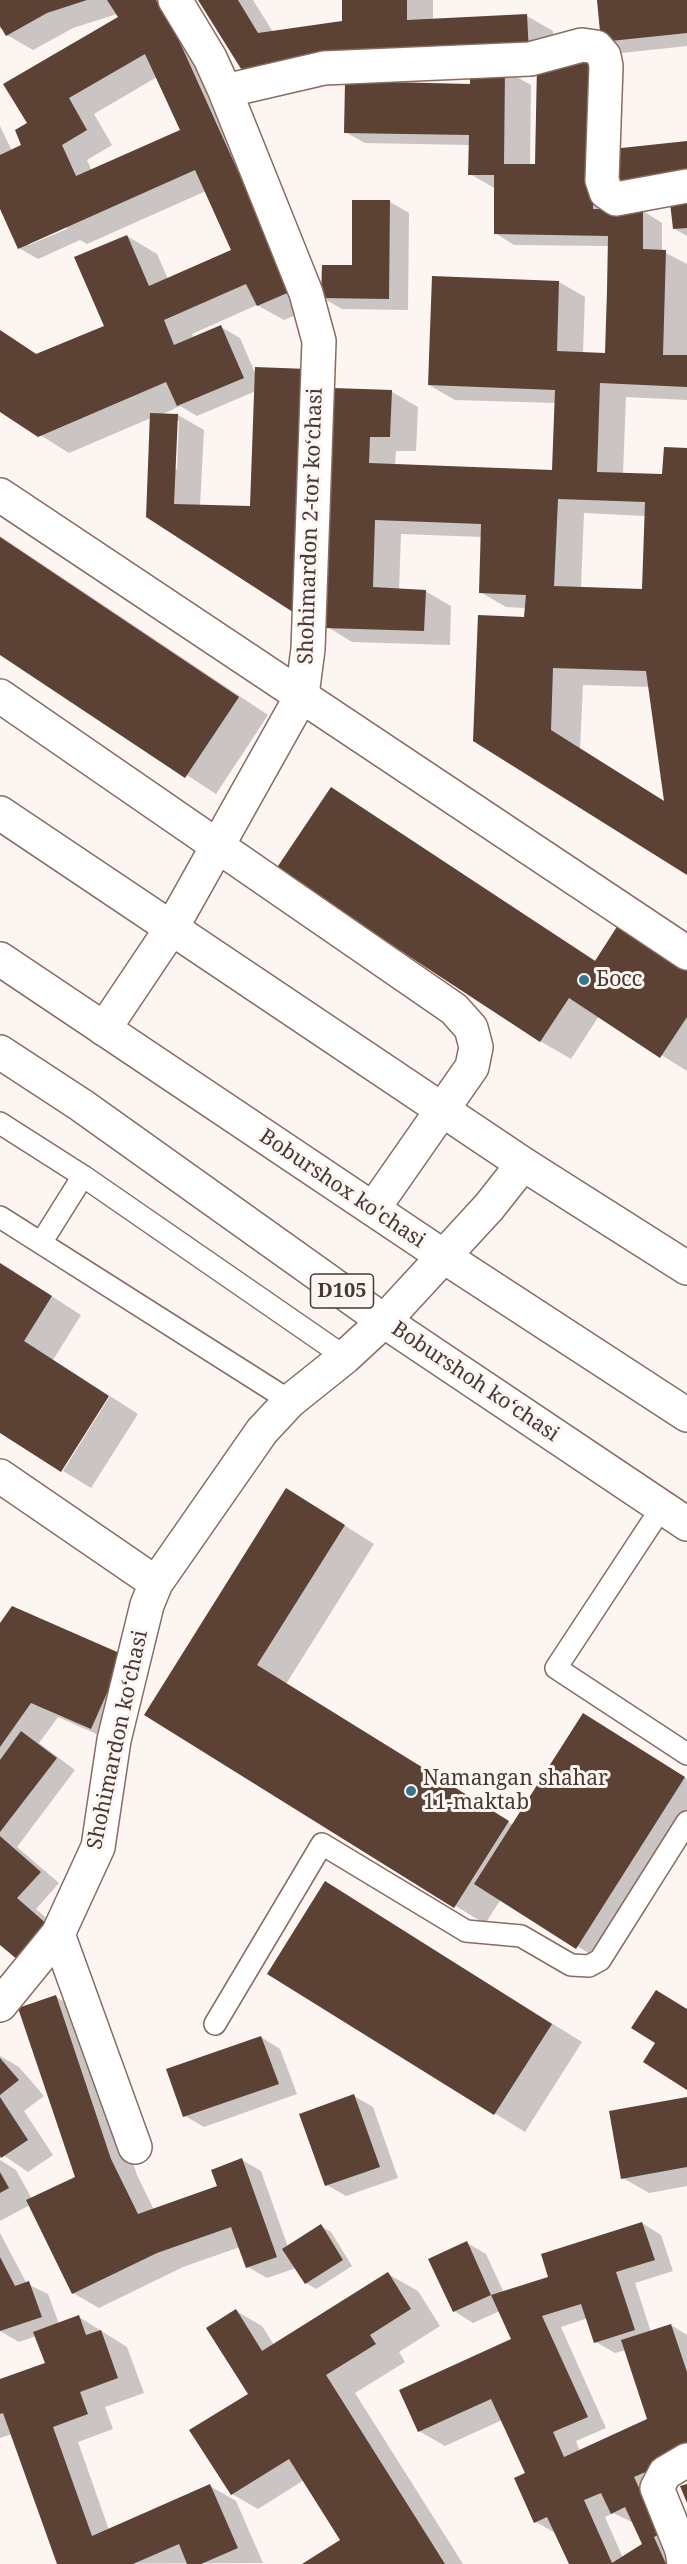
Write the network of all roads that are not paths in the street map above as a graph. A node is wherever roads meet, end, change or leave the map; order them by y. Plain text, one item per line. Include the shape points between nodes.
1 (175, 0) edge
2 (225, 91) junction
3 (687, 186) edge
4 (0, 495) edge
5 (302, 695) junction
6 (0, 696) edge
7 (0, 813) edge
8 (217, 846) junction
9 (171, 928) junction
10 (687, 953) edge
11 (0, 959) edge
12 (104, 1029) junction
13 (0, 1052) edge
14 (442, 1110) junction
15 (0, 1123) edge
16 (523, 1164) junction
17 (83, 1176) junction
18 (373, 1209) junction
19 (0, 1217) edge
20 (41, 1243) junction
21 (443, 1256) junction
22 (687, 1268) edge
23 (384, 1321) junction
24 (345, 1358) junction
25 (290, 1401) junction
26 (687, 1415) edge
27 (0, 1476) edge
28 (674, 1516) edge
29 (156, 1583) junction
30 (687, 1755) edge
31 (687, 1822) edge
32 (58, 1934) junction
33 (0, 2005) edge
34 (215, 2025) dead end
35 (135, 2147) dead end
36 (687, 2460) edge
37 (684, 2564) edge

1 - 2 street, Shohimardon 2-tor koʻchasi
2 - 3 street via 324,68 530,59 582,45 596,47 606,66 602,180 606,192 616,199
2 - 5 street, Shohimardon 2-tor koʻchasi via 306,293 319,341 309,649
4 - 5 street
5 - 8 street, Shohimardon 2-tor koʻchasi
5 - 10 street
6 - 8 street
7 - 9 street
8 - 9 street, Shohimardon 2-tor koʻchasi
8 - 14 street via 454,1009 471,1028 476,1047 472,1067
9 - 12 street, Shohimardon 2-tor koʻchasi
9 - 14 street
11 - 12 street, Boburshox ko'chasi
12 - 18 street, Boburshox ko'chasi
13 - 23 street, Boburshoh koʻchasi / D105
14 - 16 street
14 - 18 street
15 - 17 lane
16 - 21 street via 489,1208
16 - 22 street
17 - 20 lane
17 - 24 lane
18 - 21 street, Boburshox ko'chasi
19 - 20 lane
20 - 25 lane
21 - 23 street, Shohimardon koʻchasi
21 - 26 street, Boburshox ko'chasi
23 - 24 street, Shohimardon koʻchasi
23 - 28 street, Boburshoh koʻchasi / D105
24 - 25 street, Shohimardon koʻchasi
25 - 29 street, Shohimardon koʻchasi via 262,1431
27 - 29 street
28 - 30 lane via 556,1668
29 - 32 street, Shohimardon koʻchasi via 147,1605 114,1740 98,1847
31 - 34 lane via 600,1960 588,1966 571,1965 521,1936 466,1931 322,1844
32 - 33 street, Shohimardon koʻchasi
32 - 35 street
36 - 37 street via 665,2473 657,2488

